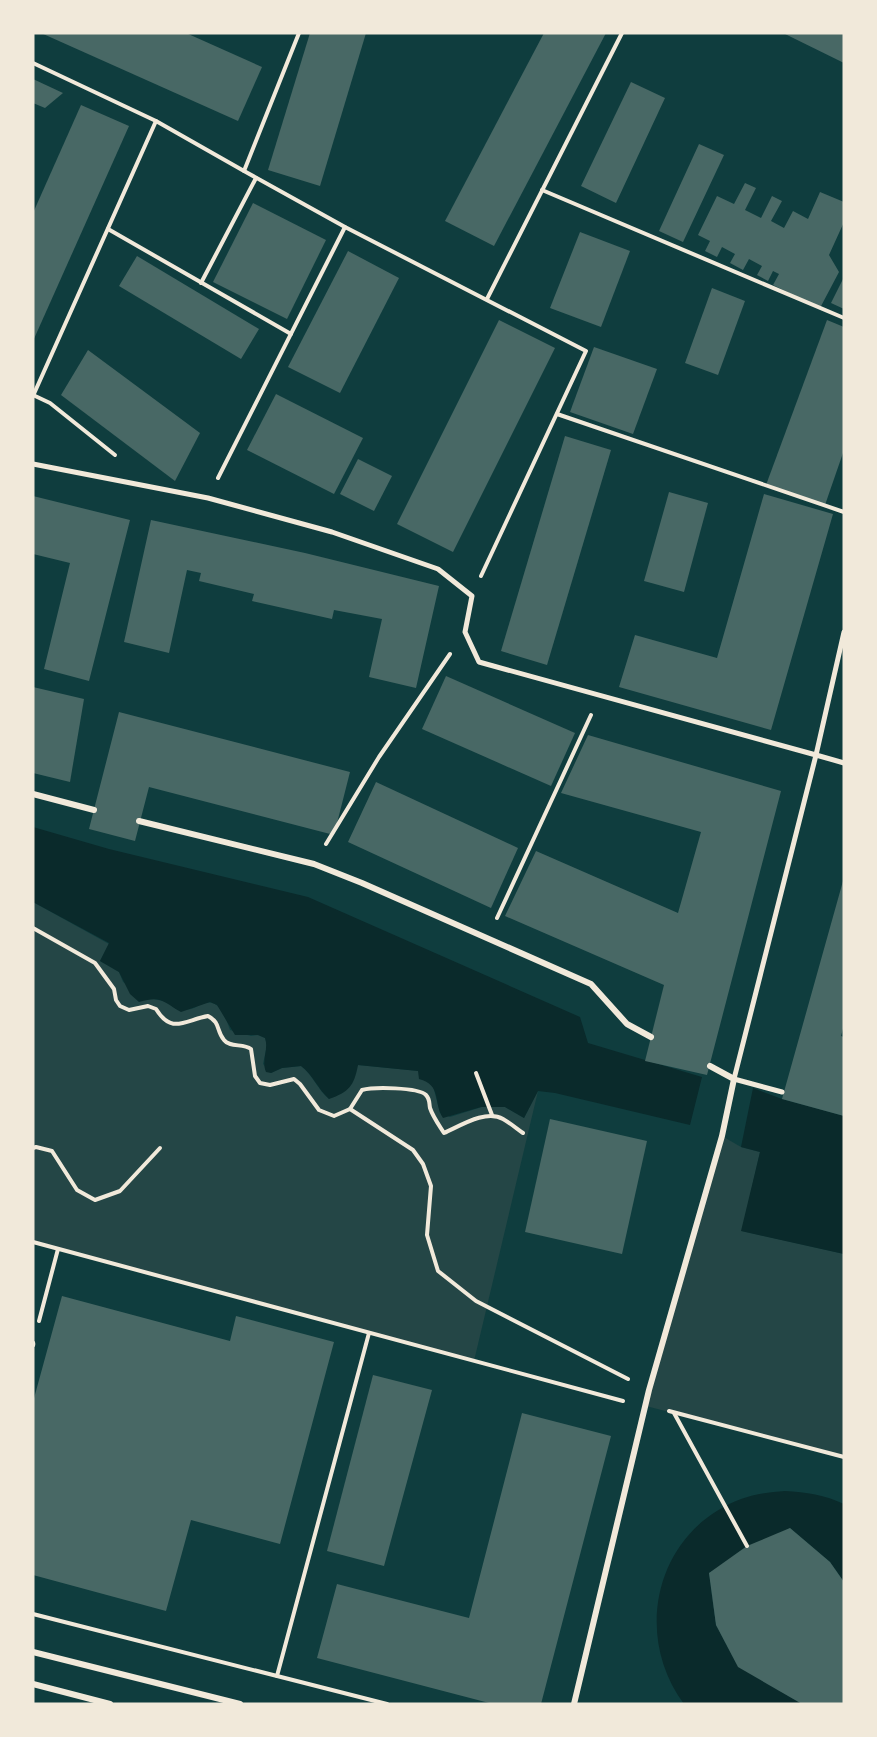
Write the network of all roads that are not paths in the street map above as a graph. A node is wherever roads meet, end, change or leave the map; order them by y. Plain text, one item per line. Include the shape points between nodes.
1 (33, 464) edge
2 (844, 632) edge
3 (816, 755) junction
4 (844, 763) edge
5 (33, 794) edge
6 (94, 810) dead end
7 (140, 821) dead end
8 (651, 1037) dead end
9 (710, 1066) dead end
10 (734, 1081) junction
11 (782, 1092) dead end
12 (33, 1652) edge
13 (33, 1684) edge
14 (110, 1704) edge
15 (240, 1704) edge
16 (574, 1704) edge

1 - 3 street via 207,498 332,532 438,569 472,596 465,632 479,662
2 - 3 street
3 - 4 street
3 - 10 street
5 - 6 street
7 - 8 street via 314,864 362,883 591,984 627,1024
9 - 10 street
10 - 11 street
10 - 16 street via 649,1390
12 - 15 street
13 - 14 street

